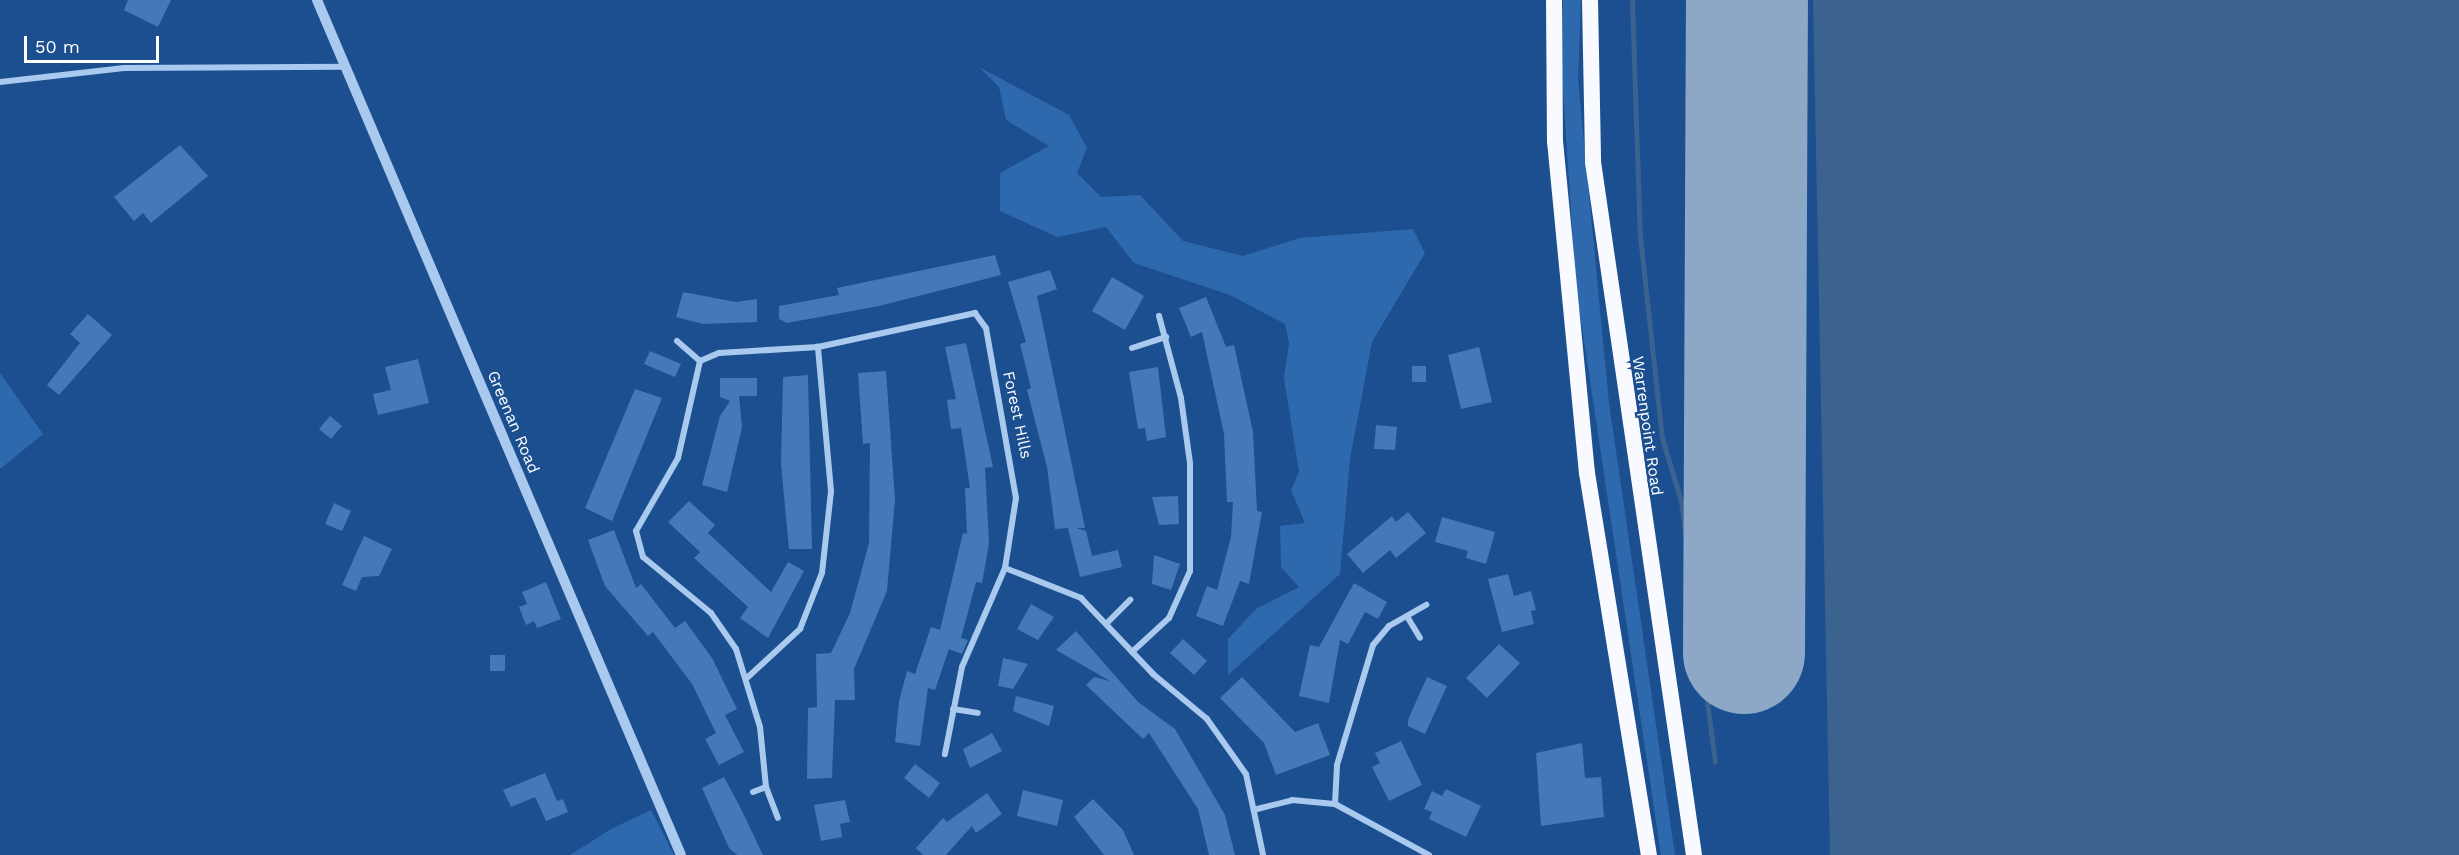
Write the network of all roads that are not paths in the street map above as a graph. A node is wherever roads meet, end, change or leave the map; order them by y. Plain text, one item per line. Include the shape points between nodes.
1 (318, 0) edge
2 (1554, 0) edge
3 (1590, 0) edge
4 (345, 67) junction
5 (0, 82) edge
6 (1159, 316) dead end
7 (1166, 337) junction
8 (677, 341) dead end
9 (818, 347) junction
10 (1132, 348) dead end
11 (700, 361) junction
12 (1005, 568) junction
13 (1130, 600) dead end
14 (1426, 605) dead end
15 (1408, 618) junction
16 (1107, 623) junction
17 (1420, 638) dead end
18 (1132, 652) junction
19 (748, 677) junction
20 (953, 709) junction
21 (978, 713) dead end
22 (945, 754) dead end
23 (766, 787) junction
24 (753, 792) dead end
25 (1335, 804) junction
26 (1257, 808) junction
27 (778, 818) dead end
28 (681, 855) edge
29 (1263, 855) edge
30 (1429, 855) edge
31 (1649, 855) edge
32 (1694, 855) edge

1 - 4 street, Greenan Road
2 - 31 highway via 1555,141 1587,473
3 - 32 highway, Warrenpoint Road via 1593,162
4 - 5 street via 124,68
4 - 28 street, Greenan Road
6 - 7 street
7 - 10 street
7 - 18 street via 1190,463 1190,571 1169,618
8 - 11 street
9 - 11 street, Forest Hills via 719,353
9 - 12 street, Forest Hills via 964,312 982,318 1015,473 1015,522
9 - 19 street via 831,481 822,573 800,629
11 - 19 street via 678,458 642,517 636,544 643,557 722,626
12 - 16 street via 1066,590
12 - 20 street via 962,667
13 - 16 street
14 - 15 street
15 - 17 street
15 - 25 street via 1389,626 1367,659 1338,765
16 - 18 street
18 - 26 street via 1223,736 1246,774
19 - 23 street
20 - 21 street
20 - 22 street
23 - 24 street
23 - 27 street
25 - 26 street via 1292,800
25 - 30 street
26 - 29 street

